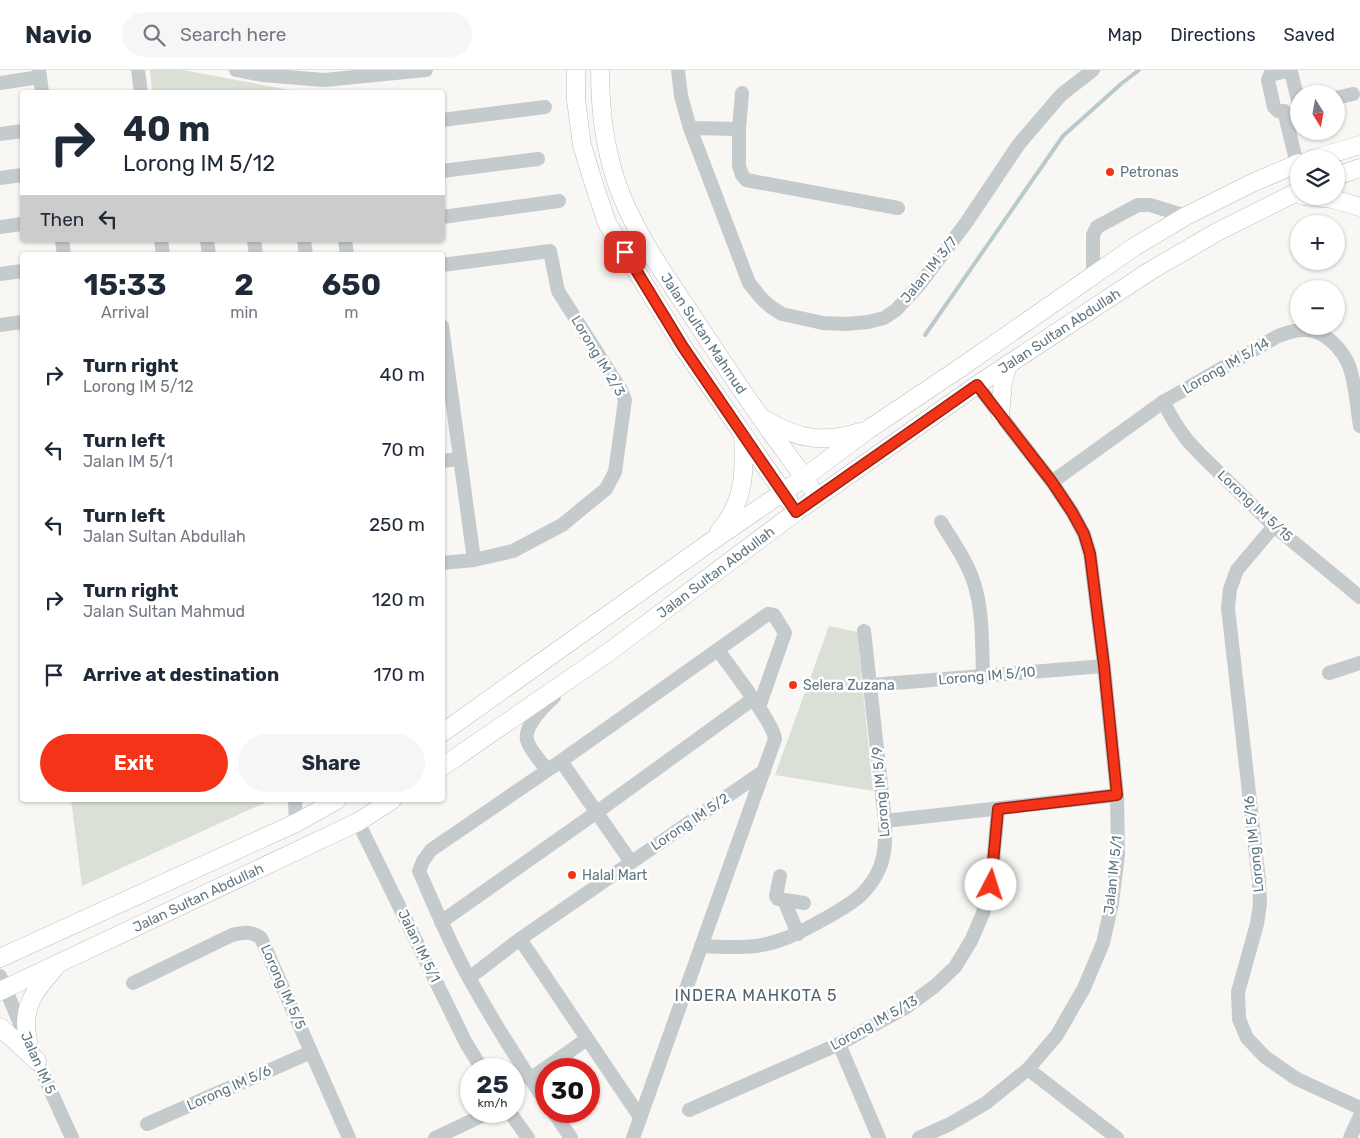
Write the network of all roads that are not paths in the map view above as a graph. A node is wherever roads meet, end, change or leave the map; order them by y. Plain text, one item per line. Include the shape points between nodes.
1 (138, 70) edge
2 (236, 70) edge
3 (426, 70) edge
4 (576, 70) edge
5 (600, 70) edge
6 (678, 70) edge
7 (1093, 70) edge
8 (40, 73) edge
9 (340, 75) edge
10 (0, 82) edge
11 (1294, 85) edge
12 (325, 86) edge
13 (42, 90) edge
14 (141, 90) edge
15 (742, 93) dead end
16 (1353, 94) dead end
17 (1345, 96) edge
18 (545, 106) dead end
19 (1290, 110) edge
20 (1284, 112) junction
21 (445, 120) edge
22 (690, 128) junction
23 (739, 129) junction
24 (20, 131) edge
25 (0, 134) edge
26 (1360, 144) edge
27 (1298, 150) edge
28 (1341, 150) edge
29 (538, 158) dead end
30 (1290, 168) edge
31 (1360, 168) edge
32 (445, 171) edge
33 (1345, 173) edge
34 (20, 175) edge
35 (0, 178) edge
36 (1290, 199) edge
37 (559, 201) dead end
38 (1345, 202) edge
39 (1360, 206) edge
40 (898, 208) dead end
41 (1186, 216) junction
42 (445, 217) edge
43 (20, 224) edge
44 (0, 227) edge
45 (445, 266) edge
46 (20, 271) edge
47 (0, 274) edge
48 (1093, 275) junction
49 (20, 322) edge
50 (0, 325) edge
51 (445, 359) edge
52 (1008, 364) junction
53 (977, 385) junction
54 (1163, 402) junction
55 (1000, 414) junction
56 (759, 416) junction
57 (1360, 426) edge
58 (869, 430) junction
59 (742, 434) junction
60 (460, 459) junction
61 (445, 462) edge
62 (805, 477) junction
63 (1052, 482) junction
64 (783, 493) junction
65 (818, 497) junction
66 (796, 512) junction
67 (941, 522) dead end
68 (1274, 526) junction
69 (709, 543) junction
70 (474, 560) junction
71 (445, 563) edge
72 (1360, 597) edge
73 (864, 631) dead end
74 (718, 650) junction
75 (608, 652) junction
76 (1360, 663) edge
77 (1104, 666) junction
78 (1328, 673) dead end
79 (983, 676) junction
80 (871, 685) junction
81 (756, 703) junction
82 (445, 731) edge
83 (560, 761) junction
84 (445, 765) edge
85 (547, 770) junction
86 (764, 771) junction
87 (1117, 795) junction
88 (295, 802) edge
89 (333, 802) edge
90 (389, 802) edge
91 (998, 809) junction
92 (597, 812) junction
93 (885, 821) junction
94 (358, 822) junction
95 (296, 823) junction
96 (631, 862) junction
97 (780, 876) dead end
98 (784, 900) junction
99 (804, 904) dead end
100 (441, 922) junction
101 (798, 934) junction
102 (520, 939) junction
103 (701, 946) junction
104 (0, 958) edge
105 (60, 963) junction
106 (469, 978) junction
107 (133, 983) dead end
108 (2, 985) edge
109 (0, 1027) edge
110 (588, 1040) junction
111 (28, 1042) junction
112 (839, 1044) junction
113 (311, 1052) junction
114 (475, 1058) edge
115 (37, 1061) junction
116 (1028, 1069) junction
117 (530, 1079) junction
118 (535, 1086) edge
119 (1360, 1108) edge
120 (689, 1110) dead end
121 (1360, 1116) edge
122 (640, 1117) junction
123 (467, 1123) edge
124 (517, 1123) edge
125 (561, 1123) edge
126 (147, 1124) dead end
127 (72, 1138) edge
128 (349, 1138) edge
129 (435, 1138) edge
130 (528, 1138) edge
131 (571, 1138) edge
132 (633, 1138) edge
133 (879, 1138) edge
134 (918, 1138) edge
135 (1117, 1138) edge
136 (1350, 1138) edge

1 - 14 street
2 - 12 street
3 - 9 street
4 - 59 main road, Jalan Sultan Mahmud via 582,145 607,223 683,347
5 - 56 main road, Jalan Sultan Mahmud via 600,107 613,172 640,237
6 - 22 street, Jalan IM 3/7
7 - 22 street, Jalan IM 3/7 via 1061,95 1019,144 920,284 896,310 884,318 868,322 823,323 782,314 762,299 750,283
8 - 10 street
8 - 13 street
9 - 12 street
11 - 20 street via 1291,72 1287,71 1270,75 1268,80 1274,107
15 - 23 street
16 - 17 street
18 - 21 street
19 - 20 street
20 - 27 street
22 - 23 street
23 - 40 street via 739,166 746,180
24 - 25 street
26 - 28 main road, Jalan Sultan Abdullah
29 - 32 street
30 - 41 main road, Jalan Sultan Abdullah
31 - 33 main road
34 - 35 street
36 - 52 main road, Jalan Sultan Abdullah via 1217,232
37 - 42 street
38 - 39 main road
41 - 48 main road, Jalan Sultan Abdullah via 1134,246
41 - 48 street via 1138,204 1097,228 1093,235
43 - 44 street
45 - 70 street, Lorong IM 2/3 via 550,251 558,291 621,390 624,400 615,472 606,489 562,525 513,551
46 - 47 street
48 - 58 main road, Jalan Sultan Abdullah
49 - 50 street
51 - 60 street
52 - 53 main road, Jalan Sultan Abdullah
52 - 55 main road
53 - 55 street, Jalan IM 5/1
53 - 65 main road, Jalan Sultan Abdullah
54 - 57 street, Lorong IM 5/14 via 1278,336 1312,330 1329,339 1342,353 1351,371
54 - 63 street, Lorong IM 5/14
54 - 68 street, Lorong IM 5/15 via 1183,434 1202,456
55 - 63 street, Jalan IM 5/1
56 - 58 main road via 789,433 810,438 826,439
56 - 62 main road, Jalan Sultan Mahmud
58 - 62 main road, Jalan Sultan Abdullah
59 - 64 main road, Jalan Sultan Mahmud
59 - 69 main road via 744,481 731,515
60 - 61 street
60 - 70 street
62 - 64 main road, Jalan Sultan Abdullah
62 - 65 main road, Jalan Sultan Mahmud
63 - 77 street, Jalan IM 5/1 via 1084,534 1090,554
64 - 66 main road, Jalan Sultan Mahmud
64 - 69 main road, Jalan Sultan Abdullah
65 - 66 main road, Jalan Sultan Abdullah
66 - 75 main road, Jalan Sultan Abdullah
67 - 79 street via 968,566 974,584 979,603
68 - 72 street, Lorong IM 5/15
68 - 119 street, Lorong IM 5/16 via 1237,570 1228,608 1260,904 1238,992 1239,1019 1247,1038 1265,1057 1297,1079
69 - 82 main road, Jalan Sultan Abdullah
70 - 71 street, Lorong IM 2/3
73 - 80 street, Lorong IM 5/9
74 - 81 street
74 - 81 street via 768,614 774,615 785,633
74 - 83 street
75 - 84 main road, Jalan Sultan Abdullah
75 - 85 street via 543,706 527,730 529,746
76 - 78 street
77 - 79 street, Lorong IM 5/10
77 - 87 street, Jalan IM 5/1
79 - 80 street, Lorong IM 5/10
80 - 93 street, Lorong IM 5/9
81 - 86 street via 775,737
81 - 92 street
83 - 85 street
83 - 92 street
85 - 100 street via 431,850 422,861 420,870
86 - 96 street, Lorong IM 5/2
86 - 103 street
87 - 91 street
87 - 116 street, Jalan IM 5/1 via 1118,855 1103,943 1084,988 1057,1035
88 - 95 street
89 - 95 main road, Jalan Sultan Abdullah
90 - 94 main road, Jalan Sultan Abdullah
91 - 93 street
91 - 112 street, Lorong IM 5/13 via 991,885 971,941 955,967 905,1008
92 - 96 street
92 - 100 street
93 - 101 street, Lorong IM 5/9 via 885,850 871,883 846,907
94 - 105 main road, Jalan Sultan Abdullah
94 - 114 street, Jalan IM 5/1
95 - 104 main road, Jalan Sultan Abdullah
96 - 102 street, Lorong IM 5/2
97 - 98 street via 776,898
98 - 99 street
98 - 101 street
100 - 106 street
101 - 103 street, Lorong IM 5/9 via 756,946
102 - 106 street, Lorong IM 5/2
102 - 110 street
103 - 122 street
105 - 108 main road, Jalan Sultan Abdullah
105 - 111 main road via 30,1000 26,1029
106 - 117 street
107 - 113 street, Lorong IM 5/5 via 232,935 256,934 261,938
108 - 111 street, Jalan IM 5
109 - 115 main road
110 - 117 street
110 - 122 street
111 - 115 street, Jalan IM 5
112 - 120 street, Lorong IM 5/13
112 - 133 street
113 - 126 street, Lorong IM 5/6
113 - 128 street, Lorong IM 5/5
115 - 127 street, Jalan IM 5
116 - 134 street, Jalan IM 5/1 via 986,1103
116 - 135 street
117 - 118 street
121 - 136 street
122 - 132 street
123 - 129 street
124 - 130 street
125 - 131 street

